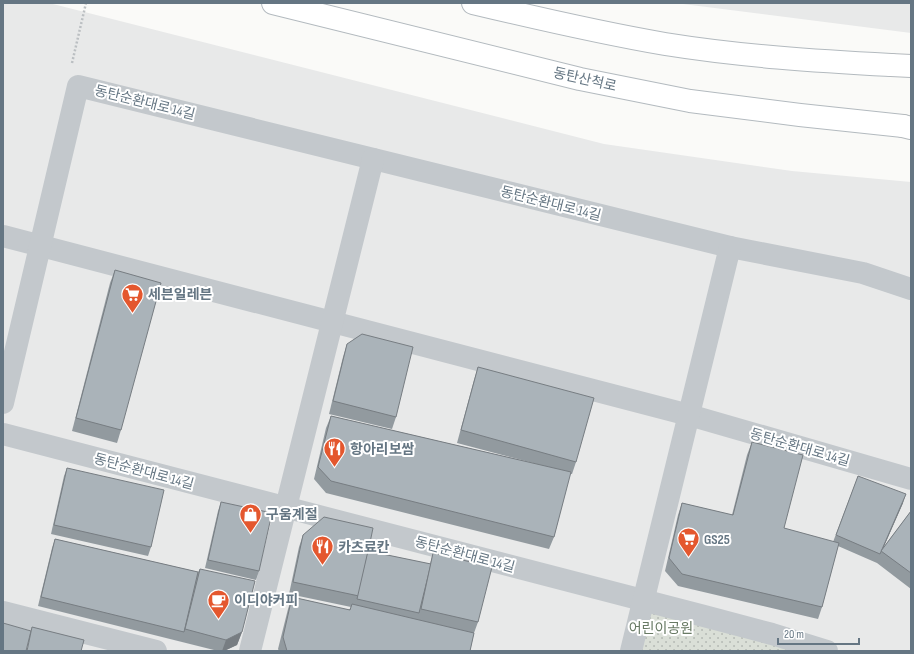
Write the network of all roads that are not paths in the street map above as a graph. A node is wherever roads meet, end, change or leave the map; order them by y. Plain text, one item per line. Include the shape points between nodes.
1 (273, 3) edge
2 (473, 3) edge
3 (904, 66) edge
4 (908, 127) edge
5 (372, 158) junction
6 (3, 236) edge
7 (40, 246) junction
8 (730, 247) junction
9 (911, 289) edge
10 (332, 322) junction
11 (3, 403) edge
12 (689, 415) junction
13 (3, 434) edge
14 (911, 479) edge
15 (286, 507) junction
16 (644, 600) junction
17 (3, 612) edge
18 (156, 651) edge
19 (250, 651) edge
20 (631, 651) edge
21 (827, 651) edge

1 - 4 main road, 동탄산척로 via 580,78 690,101
2 - 3 main road via 666,44 796,60
5 - 7 street, 동탄순환대로 14길 via 78,86
5 - 8 street, 동탄순환대로 14길
5 - 10 street
6 - 7 street, 동탄순환대로 14길
7 - 10 street, 동탄순환대로 14길
7 - 11 street, 동탄순환대로 14길
8 - 9 street, 동탄순환대로 14길 via 863,273
8 - 12 street
10 - 12 street, 동탄순환대로 14길
10 - 15 street
12 - 14 street, 동탄순환대로 14길
12 - 16 street
13 - 15 street, 동탄순환대로 14길
15 - 16 street, 동탄순환대로 14길
15 - 19 street
16 - 20 street
16 - 21 street, 동탄순환대로 14길
17 - 18 street

